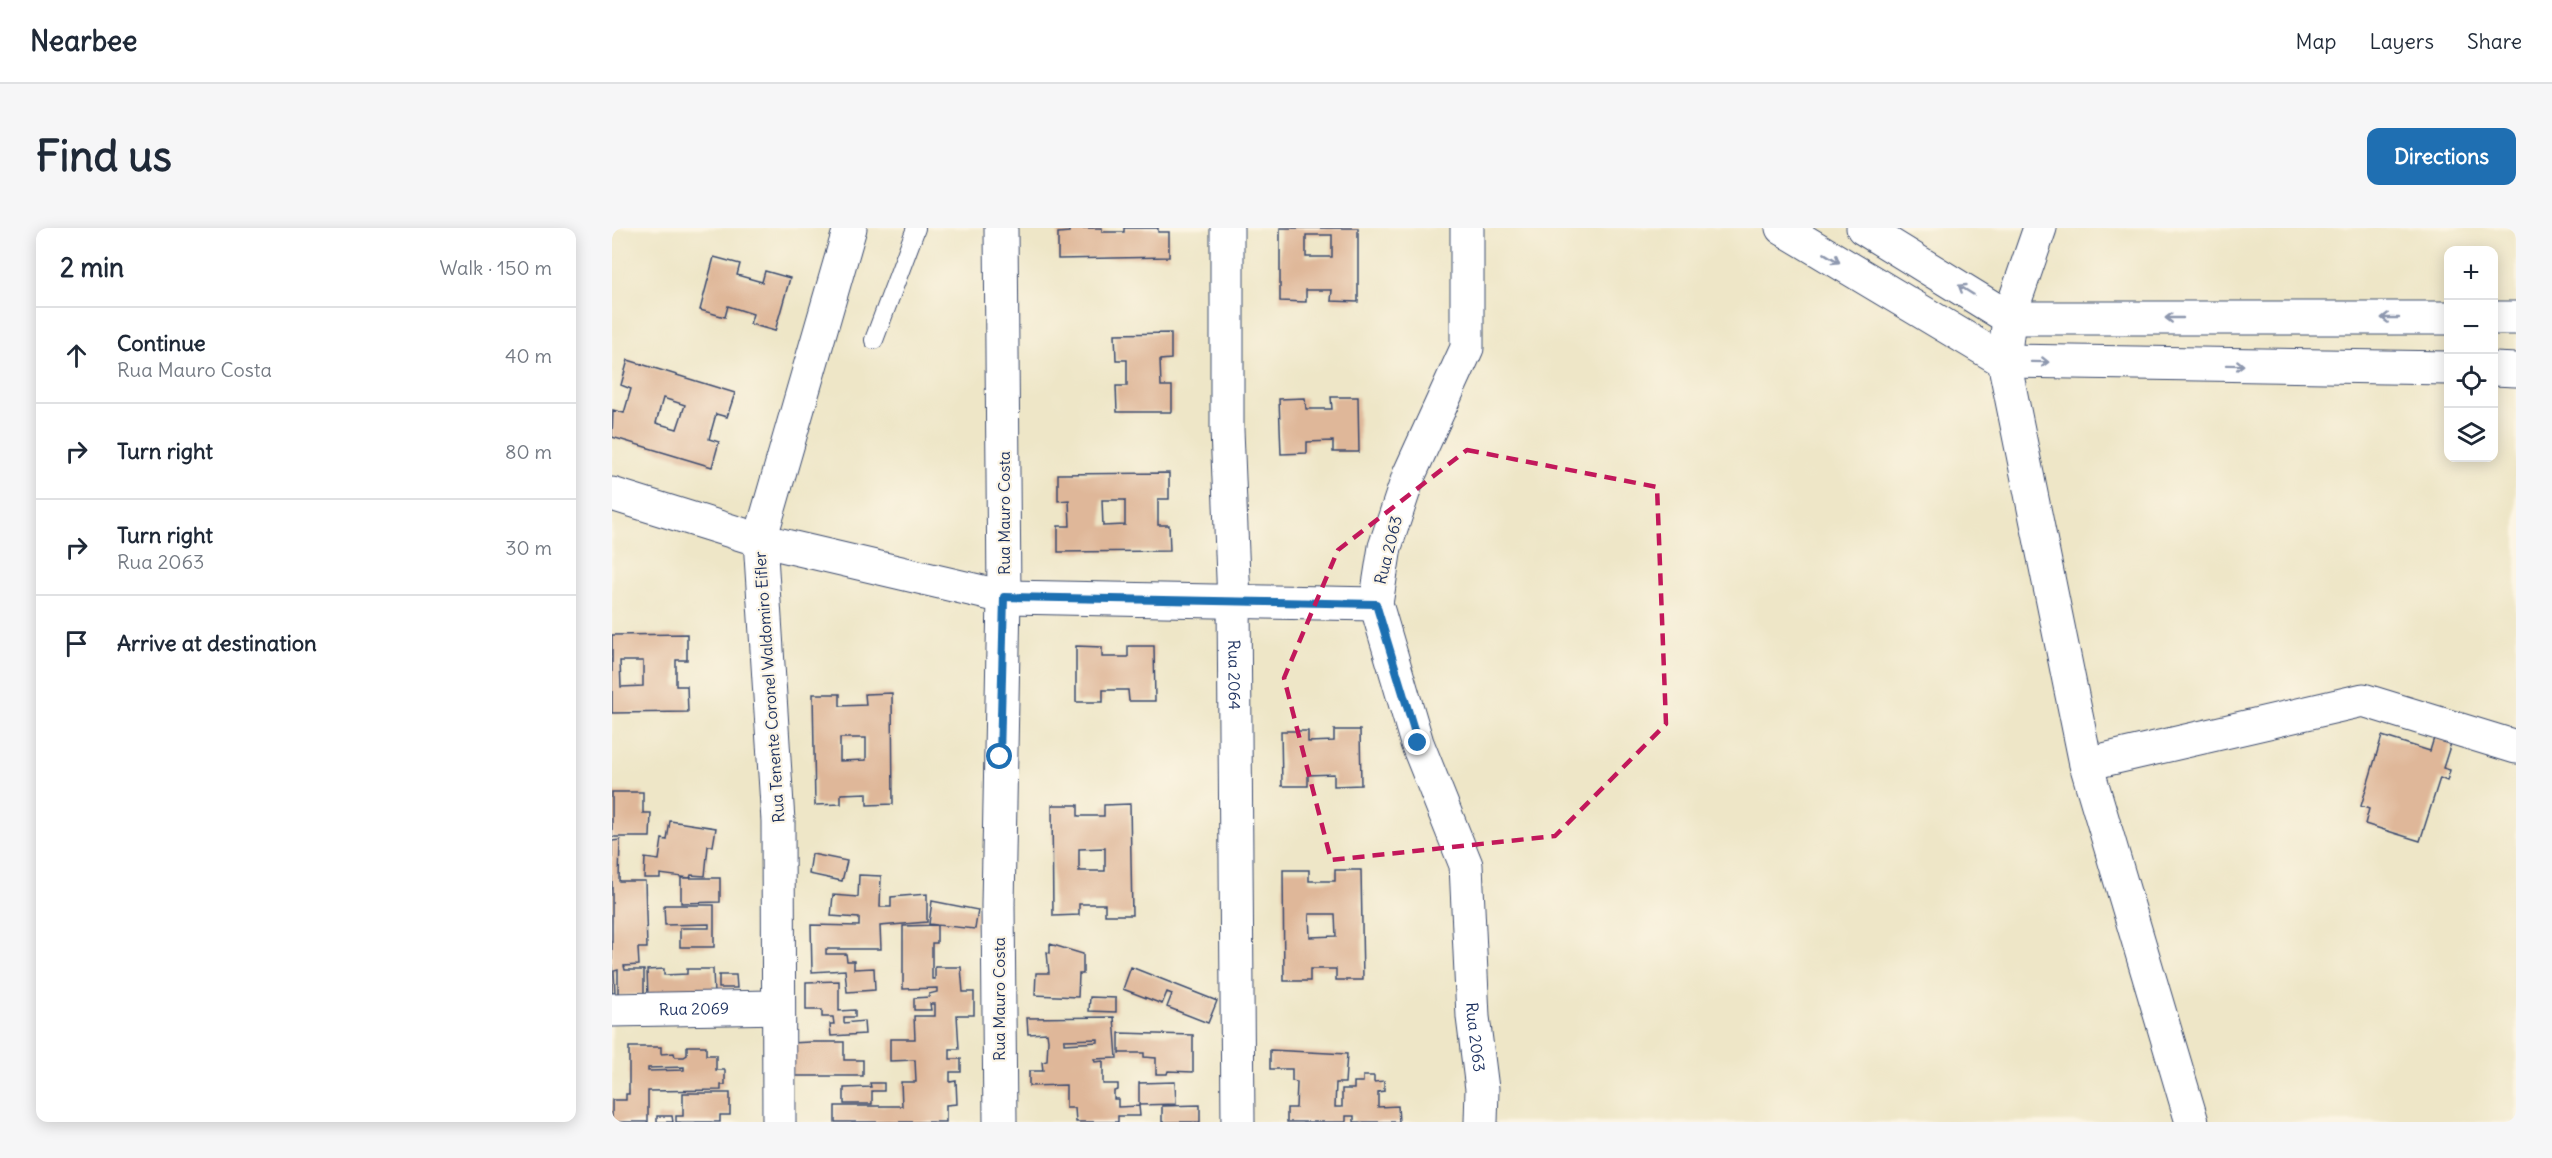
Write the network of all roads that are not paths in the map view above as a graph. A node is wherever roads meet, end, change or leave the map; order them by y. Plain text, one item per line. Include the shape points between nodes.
1 (850, 228) edge
2 (916, 228) edge
3 (1001, 228) edge
4 (1227, 228) edge
5 (1467, 228) edge
6 (1782, 228) edge
7 (1863, 228) edge
8 (2040, 228) edge
9 (2009, 318) junction
10 (2444, 318) edge
11 (2498, 318) edge
12 (2516, 318) edge
13 (874, 340) dead end
14 (2004, 361) junction
15 (2444, 369) edge
16 (2498, 369) edge
17 (2516, 370) edge
18 (612, 494) edge
19 (760, 540) junction
20 (1004, 597) junction
21 (1234, 602) junction
22 (1376, 604) junction
23 (2516, 747) edge
24 (2086, 764) junction
25 (778, 1007) junction
26 (612, 1010) edge
27 (779, 1122) edge
28 (1000, 1122) edge
29 (1238, 1122) edge
30 (1481, 1122) edge
31 (2192, 1122) edge

1 - 19 street, Rua Tenente Coronel Waldomiro Eifler
2 - 13 lane
3 - 20 street, Rua Mauro Costa
4 - 21 street, Rua 2064 via 1227,430
5 - 22 street, Rua 2063 via 1467,348 1409,475 1385,547
6 -> 14 street
9 -> 7 street
8 - 9 street
10 -> 9 street
9 - 14 street
11 - 12 street
14 -> 15 street
14 - 24 street
16 - 17 street
18 - 19 street
19 - 20 street
19 - 25 street, Rua Tenente Coronel Waldomiro Eifler via 778,821
20 - 21 street
20 - 28 street, Rua Mauro Costa via 998,905
21 - 22 street
21 - 29 street, Rua 2064
22 - 30 street, Rua 2063 via 1418,743 1466,865
23 - 24 street via 2363,700
24 - 31 street
25 - 26 street, Rua 2069
25 - 27 street, Rua Tenente Coronel Waldomiro Eifler

